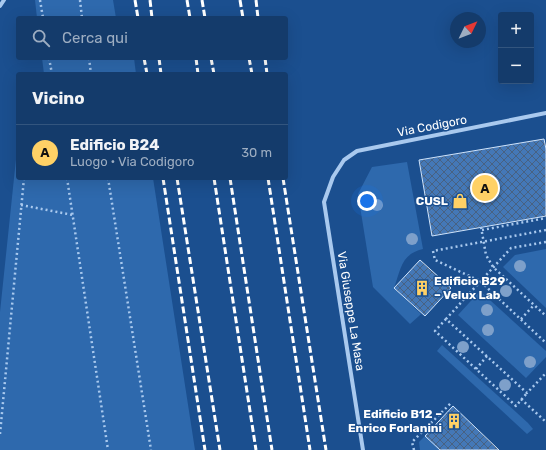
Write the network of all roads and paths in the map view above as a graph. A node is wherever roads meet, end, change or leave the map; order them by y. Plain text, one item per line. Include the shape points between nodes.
1 (4, 0) edge
2 (40, 0) edge
3 (80, 0) edge
4 (0, 6) edge
5 (43, 16) edge
6 (82, 16) edge
7 (49, 60) edge
8 (89, 60) edge
9 (52, 72) edge
10 (91, 72) edge
11 (546, 113) edge
12 (333, 177) joint
13 (24, 180) edge
14 (67, 180) edge
15 (108, 180) edge
16 (21, 205) junction
17 (73, 215) junction
18 (546, 218) edge
19 (546, 230) edge
20 (546, 242) edge
21 (493, 267) junction
22 (480, 281) junction
23 (534, 305) junction
24 (546, 316) edge
25 (446, 319) junction
26 (521, 319) junction
27 (546, 343) edge
28 (487, 356) junction
29 (476, 369) junction
30 (546, 373) edge
31 (527, 393) junction
32 (521, 399) junction
33 (452, 402) dead end
34 (546, 422) edge
35 (0, 434) edge
36 (108, 450) edge
37 (151, 450) edge
38 (363, 450) edge
39 (414, 450) edge

1 - 4 street
2 - 5 path
3 - 6 path
7 - 9 path
8 - 10 path
11 - 12 street, Via Codigoro via 357,151 344,160
12 - 38 street, Via Giuseppe La Masa via 324,202
13 - 16 path
14 - 17 path
15 - 37 path
16 - 17 path
16 - 35 path
17 - 36 path
18 - 21 path via 482,229 486,255
19 - 22 path via 433,251 435,260
20 - 21 path via 511,248
21 - 22 path
21 - 23 path
22 - 25 path
22 - 26 path
23 - 24 path
23 - 26 path
25 - 28 path
25 - 29 path via 435,331
26 - 27 path
28 - 29 path
28 - 31 path
29 - 32 path via 516,406
30 - 31 path
31 - 32 path
32 - 34 path
33 - 39 path via 412,442

